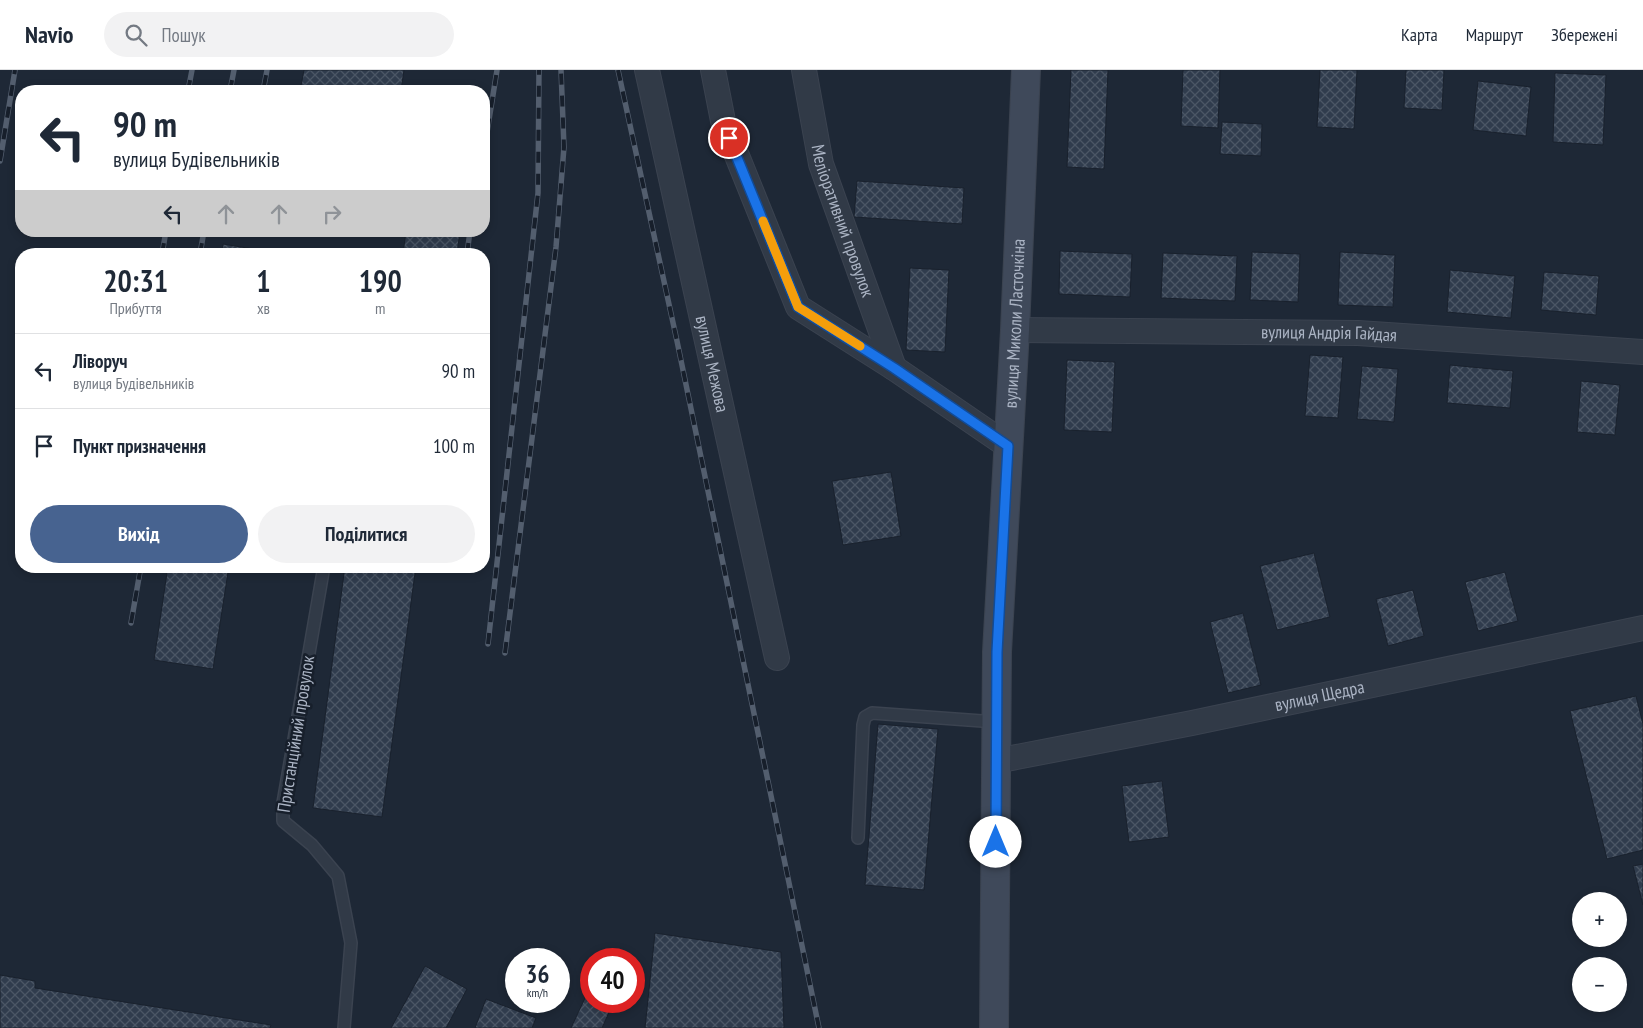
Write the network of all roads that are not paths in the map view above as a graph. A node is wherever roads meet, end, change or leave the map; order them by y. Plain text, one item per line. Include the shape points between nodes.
1 (647, 70) edge
2 (713, 70) edge
3 (804, 70) edge
4 (1026, 70) edge
5 (1015, 330) junction
6 (1643, 352) edge
7 (894, 368) junction
8 (1008, 446) junction
9 (323, 573) edge
10 (1643, 628) edge
11 (777, 658) dead end
12 (996, 722) junction
13 (996, 762) junction
14 (858, 838) dead end
15 (344, 1028) edge
16 (994, 1028) edge

1 - 11 street, вулиця Межова
2 - 7 street via 722,120 798,307
3 - 7 street, Меліоративний провулок via 821,164
4 - 5 street, вулиця Миколи Ласточкіна
5 - 6 street, вулиця Андрія Гайдая via 1358,334
5 - 8 street, вулиця Миколи Ласточкіна
7 - 8 street
8 - 12 street, вулиця Миколи Ласточкіна
9 - 15 lane, Пристанційний провулок via 283,803 283,821 312,845 338,876 351,943
10 - 13 street, вулиця Щедра
12 - 13 street, вулиця Миколи Ласточкіна
12 - 14 lane via 872,713 866,717 862,725
13 - 16 street, вулиця Миколи Ласточкіна

